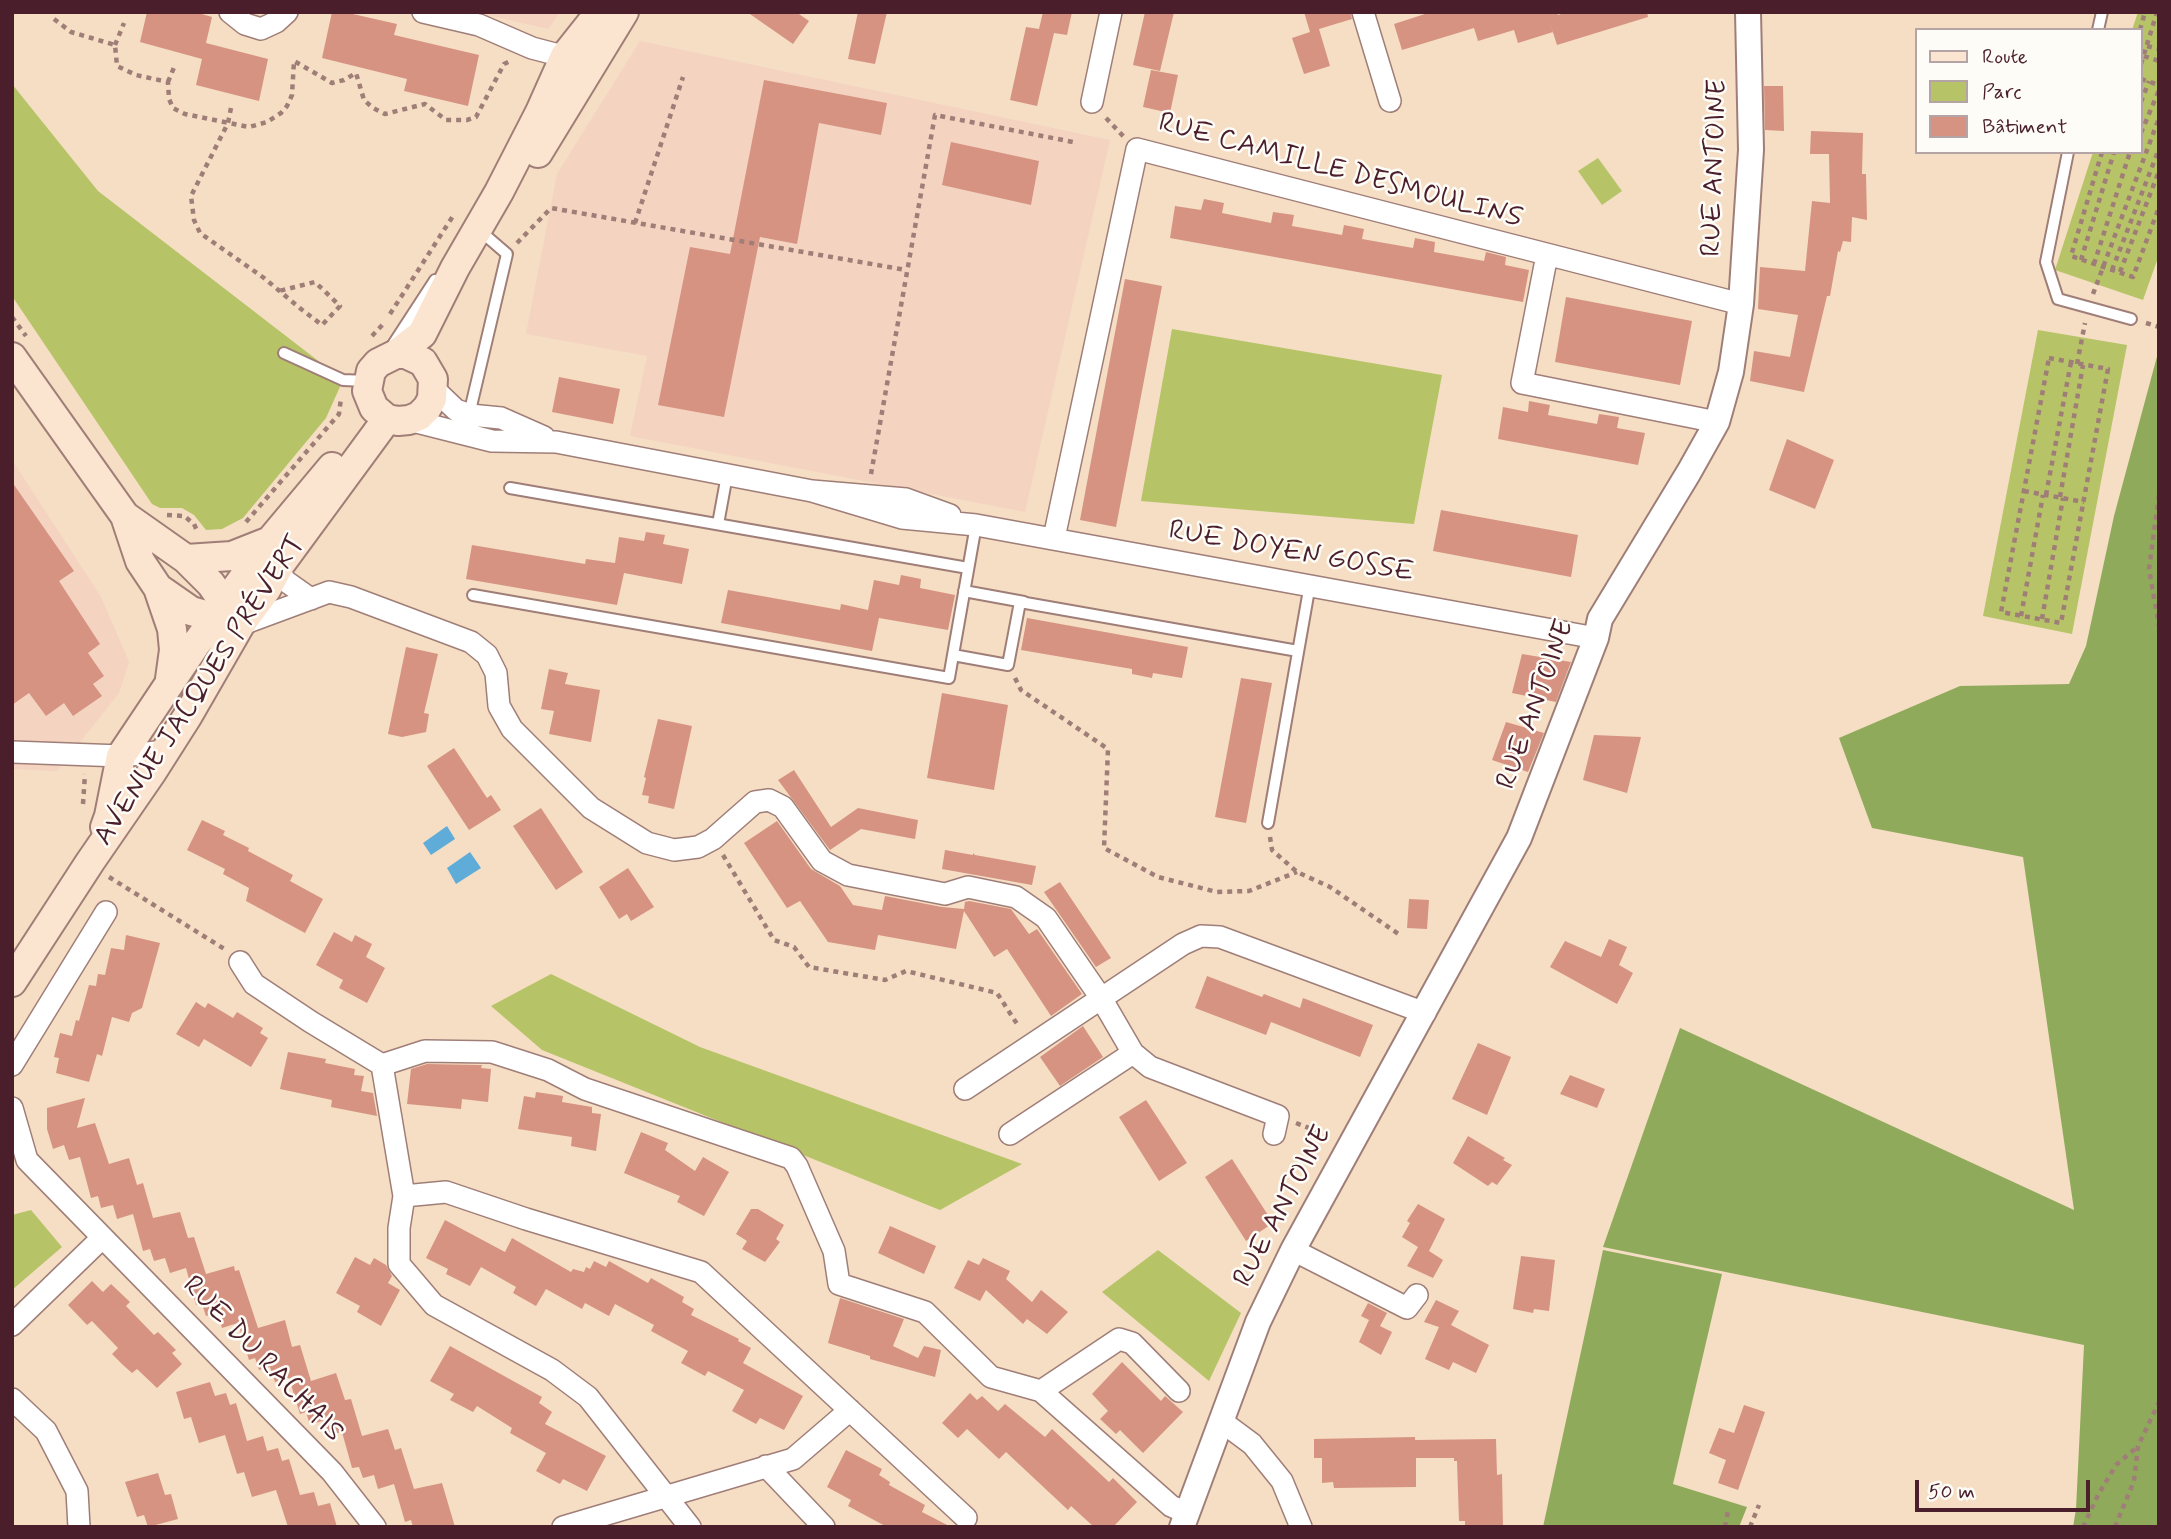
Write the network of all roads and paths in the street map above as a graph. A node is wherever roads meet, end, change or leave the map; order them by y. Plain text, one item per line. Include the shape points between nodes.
1 (230, 12) edge
2 (287, 12) edge
3 (423, 12) edge
4 (600, 12) edge
5 (624, 12) edge
6 (1111, 12) edge
7 (1363, 12) edge
8 (1748, 12) edge
9 (2158, 13) edge
10 (54, 19) dead end
11 (124, 23) dead end
12 (2152, 29) junction
13 (2159, 31) edge
14 (115, 45) junction
15 (2147, 46) junction
16 (532, 48) junction
17 (2159, 50) edge
18 (565, 56) junction
19 (2144, 56) joint
20 (2159, 61) edge
21 (592, 64) junction
22 (175, 65) dead end
23 (683, 77) dead end
24 (2143, 80) edge
25 (2149, 81) junction
26 (168, 82) junction
27 (2159, 87) edge
28 (2143, 97) edge
29 (1390, 101) dead end
30 (1092, 102) joint
31 (232, 108) dead end
32 (2159, 118) edge
33 (228, 123) junction
34 (2143, 128) edge
35 (1073, 142) dead end
36 (524, 143) junction
37 (1137, 149) junction
38 (2159, 149) edge
39 (2068, 154) edge
40 (2101, 154) edge
41 (2113, 154) edge
42 (2129, 154) edge
43 (2159, 171) edge
44 (2159, 207) edge
45 (453, 215) dead end
46 (635, 223) junction
47 (482, 232) junction
48 (507, 254) junction
49 (1547, 255) junction
50 (2081, 260) junction
51 (2094, 264) junction
52 (2103, 267) junction
53 (906, 270) junction
54 (2112, 270) junction
55 (2120, 272) junction
56 (279, 291) junction
57 (1741, 304) junction
58 (2131, 319) dead end
59 (383, 351) junction
60 (284, 353) dead end
61 (12, 357) edge
62 (2071, 362) junction
63 (2083, 365) junction
64 (432, 379) junction
65 (375, 400) junction
66 (1717, 422) junction
67 (466, 425) junction
68 (727, 475) junction
69 (869, 482) dead end
70 (510, 488) dead end
71 (2024, 491) junction
72 (2045, 495) junction
73 (2159, 495) edge
74 (2062, 498) junction
75 (2084, 502) junction
76 (125, 516) junction
77 (718, 524) junction
78 (976, 525) junction
79 (240, 527) dead end
80 (1054, 538) junction
81 (274, 553) junction
82 (186, 559) junction
83 (968, 568) junction
84 (1310, 584) junction
85 (158, 588) junction
86 (964, 591) junction
87 (473, 594) dead end
88 (311, 599) junction
89 (1024, 602) junction
90 (227, 616) junction
91 (2021, 616) junction
92 (2042, 619) junction
93 (2159, 626) edge
94 (1596, 638) junction
95 (1298, 651) junction
96 (953, 655) junction
97 (1008, 665) junction
98 (169, 685) junction
99 (165, 751) junction
100 (12, 752) edge
101 (121, 756) junction
102 (125, 810) junction
103 (1268, 823) joint
104 (713, 839) junction
105 (90, 862) junction
106 (1297, 872) junction
107 (106, 912) dead end
108 (1400, 935) dead end
109 (240, 962) joint
110 (12, 982) edge
111 (1101, 998) junction
112 (1425, 1013) junction
113 (1030, 1045) junction
114 (1133, 1053) junction
115 (12, 1065) edge
116 (382, 1065) junction
117 (965, 1089) dead end
118 (12, 1108) edge
119 (1276, 1125) joint
120 (1010, 1134) dead end
121 (1350, 1144) junction
122 (404, 1196) junction
123 (102, 1238) junction
124 (1293, 1250) junction
125 (1417, 1295) dead end
126 (12, 1325) edge
127 (1041, 1391) junction
128 (1179, 1391) dead end
129 (12, 1399) edge
130 (2159, 1402) edge
131 (850, 1410) junction
132 (1222, 1421) junction
133 (2138, 1446) junction
134 (766, 1466) junction
135 (668, 1496) junction
136 (1759, 1505) dead end
137 (1728, 1511) dead end
138 (966, 1518) dead end
139 (1184, 1520) edge
140 (79, 1527) edge
141 (375, 1527) edge
142 (563, 1527) edge
143 (691, 1527) edge
144 (824, 1527) edge
145 (1301, 1527) edge
146 (1725, 1527) edge
147 (1750, 1527) edge
148 (2083, 1527) edge
149 (2115, 1527) edge

1 - 2 street via 261,29
3 - 16 street via 479,26
4 - 18 main road
5 - 21 main road
6 - 30 street
7 - 29 street
8 - 57 street, RUE ANTOINE via 1751,150
9 - 12 path
10 - 14 path via 71,32
11 - 14 path
12 - 13 path
12 - 15 path
14 - 26 path via 117,66
15 - 17 path
15 - 19 path
16 - 18 street
16 - 33 path via 503,64 476,117 467,120 446,120 425,104 385,114 365,100 356,73 332,83 293,61 292,94 281,113 249,127
18 - 21 street
18 - 36 main road
19 - 20 path
21 - 47 main road
22 - 26 path
23 - 46 path
24 - 25 path
25 - 27 path
25 - 28 path
26 - 33 path via 173,108
27 - 34 path
30 - 37 path
31 - 33 path
32 - 52 path
33 - 56 path via 191,196 194,220 200,233
35 - 53 path via 935,115
36 - 47 main road
36 - 59 lane
37 - 49 street, RUE CAMILLE DESMOULINS
37 - 80 street, RUE CAMILLE DESMOULINS
38 - 54 path
39 - 58 lane via 2046,262 2058,299
40 - 50 path via 2071,256
41 - 50 path
42 - 51 path
43 - 55 path
44 - 55 path via 2133,277
45 - 59 path via 383,326
46 - 48 path via 551,208
46 - 53 path
47 - 48 lane
47 - 59 main road via 434,306 422,334
47 - 64 main road via 453,298
48 - 67 lane
49 - 57 street, RUE CAMILLE DESMOULINS
49 - 66 street, RUE CAMILLE DESMOULINS via 1522,383
50 - 51 path
51 - 52 path
52 - 54 path
53 - 69 path
54 - 55 path
56 - 56 path via 322,326 340,306 315,282
57 - 66 street, RUE ANTOINE via 1731,372
59 - 64 main road via 415,357
59 - 65 main road via 371,371
60 - 65 lane
61 - 76 main road
62 - 63 path
62 - 71 path via 2049,358
62 - 72 path
63 - 74 path
63 - 75 path via 2108,369
64 - 65 main road via 432,399 419,416
64 - 67 street, RUE DOYEN GOSSE
65 - 67 street, RUE DOYEN GOSSE
65 - 79 path via 339,414
65 - 81 main road, AVENUE JACQUES PRÉVERT
66 - 94 street, RUE ANTOINE via 1600,620
67 - 68 street, RUE DOYEN GOSSE via 492,441 556,442
68 - 77 lane
68 - 78 street, RUE DOYEN GOSSE via 812,491 906,499
70 - 77 lane
71 - 72 path
71 - 91 path via 2001,612
72 - 74 path
72 - 91 path
73 - 93 path via 2150,569
74 - 75 path
74 - 92 path
75 - 92 path via 2062,623
76 - 82 main road
76 - 85 main road via 140,561
77 - 83 lane
78 - 80 street, RUE DOYEN GOSSE
78 - 83 lane
80 - 84 street, RUE DOYEN GOSSE
81 - 82 main road
81 - 88 street via 284,580
81 - 90 main road, AVENUE JACQUES PRÉVERT via 266,590
82 - 90 main road via 211,584
83 - 86 lane
84 - 94 street, RUE DOYEN GOSSE
84 - 95 lane
85 - 90 main road via 191,611
85 - 98 main road via 172,629
86 - 89 lane
86 - 96 lane
87 - 96 lane via 949,678
88 - 90 street
88 - 104 street via 329,592 351,597 471,642 487,655 496,673 499,706 512,729 591,808 647,843 674,850 698,847
89 - 95 lane
89 - 97 lane via 1020,601
90 - 98 main road, AVENUE JACQUES PRÉVERT
90 - 99 main road, AVENUE JACQUES PRÉVERT
91 - 92 path
94 - 112 street, RUE ANTOINE via 1519,838
95 - 103 lane
96 - 97 lane
97 - 106 path via 1021,691 1108,749 1104,848 1158,877 1217,892 1249,891
98 - 101 main road, AVENUE JACQUES PRÉVERT
99 - 101 street
99 - 102 main road, AVENUE JACQUES PRÉVERT
100 - 101 street
101 - 102 street via 129,775
101 - 105 main road, AVENUE JACQUES PRÉVERT via 110,816
102 - 105 main road, AVENUE JACQUES PRÉVERT
103 - 106 path via 1272,850
104 - 111 street via 755,802 769,800 783,807 822,860 848,875 945,894 968,887 1016,897 1046,918
104 - 113 path via 775,940 794,947 809,967 885,980 906,971 997,993
105 - 109 path
105 - 110 main road
106 - 108 path via 1331,887
107 - 115 street
109 - 116 street via 254,984
111 - 112 street via 1200,936 1220,937
111 - 113 street
111 - 114 street
112 - 121 street, RUE ANTOINE
113 - 117 street
114 - 119 street via 1150,1067
114 - 120 street
116 - 122 street
116 - 127 street via 425,1051 492,1052 548,1070 585,1089 791,1158 834,1251 839,1284 925,1312 991,1377
118 - 123 street, RUE DU RACHAIS via 27,1160
119 - 121 path
121 - 124 street, RUE ANTOINE
122 - 131 street via 446,1192 701,1272
122 - 135 street via 400,1264 434,1305 552,1370 588,1397
123 - 126 street
123 - 141 street, RUE DU RACHAIS via 332,1472
124 - 125 street via 1408,1308
124 - 132 street, RUE ANTOINE via 1258,1322
127 - 128 street via 1119,1339 1132,1343
127 - 139 street
129 - 140 street via 46,1431 77,1491
130 - 133 path
131 - 134 street via 793,1459
131 - 138 street
132 - 139 street, RUE ANTOINE
132 - 145 street via 1252,1444 1282,1481
133 - 148 path via 2116,1465
133 - 149 path via 2134,1481
134 - 135 street
134 - 144 street
135 - 142 street
135 - 143 street
136 - 147 path
137 - 146 path

